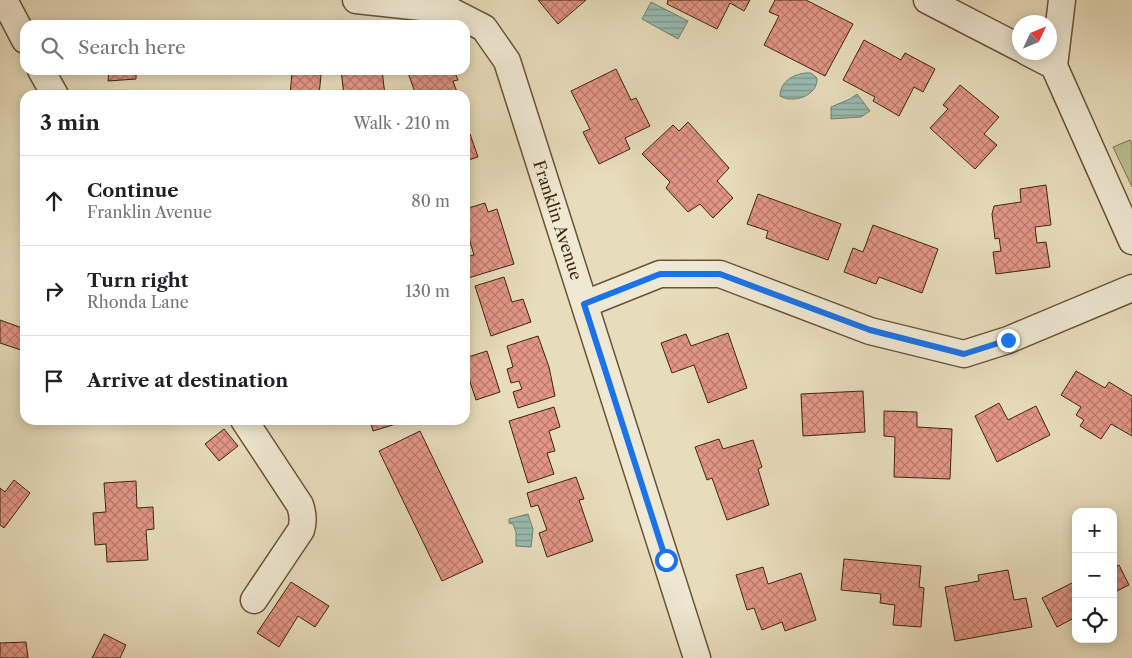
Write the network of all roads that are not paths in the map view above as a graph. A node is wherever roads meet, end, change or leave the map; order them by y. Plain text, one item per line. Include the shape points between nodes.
1 (4, 0) edge
2 (356, 0) edge
3 (927, 0) edge
4 (1062, 0) edge
5 (468, 20) edge
6 (470, 21) edge
7 (20, 30) edge
8 (1012, 44) edge
9 (1042, 60) edge
10 (1054, 66) junction
11 (44, 75) edge
12 (52, 90) edge
13 (1132, 241) edge
14 (1132, 288) edge
15 (584, 304) junction
16 (247, 425) edge
17 (254, 600) dead end
18 (697, 658) edge

1 - 7 street
2 - 5 street, Franklin Avenue via 449,10
3 - 8 street
4 - 10 street
6 - 15 street, Franklin Avenue via 484,28 508,61
9 - 10 street
10 - 13 street
11 - 12 street
14 - 15 street via 1008,340 964,354 870,330 720,274 660,274
15 - 18 street, Franklin Avenue
16 - 17 street via 300,505 303,522

